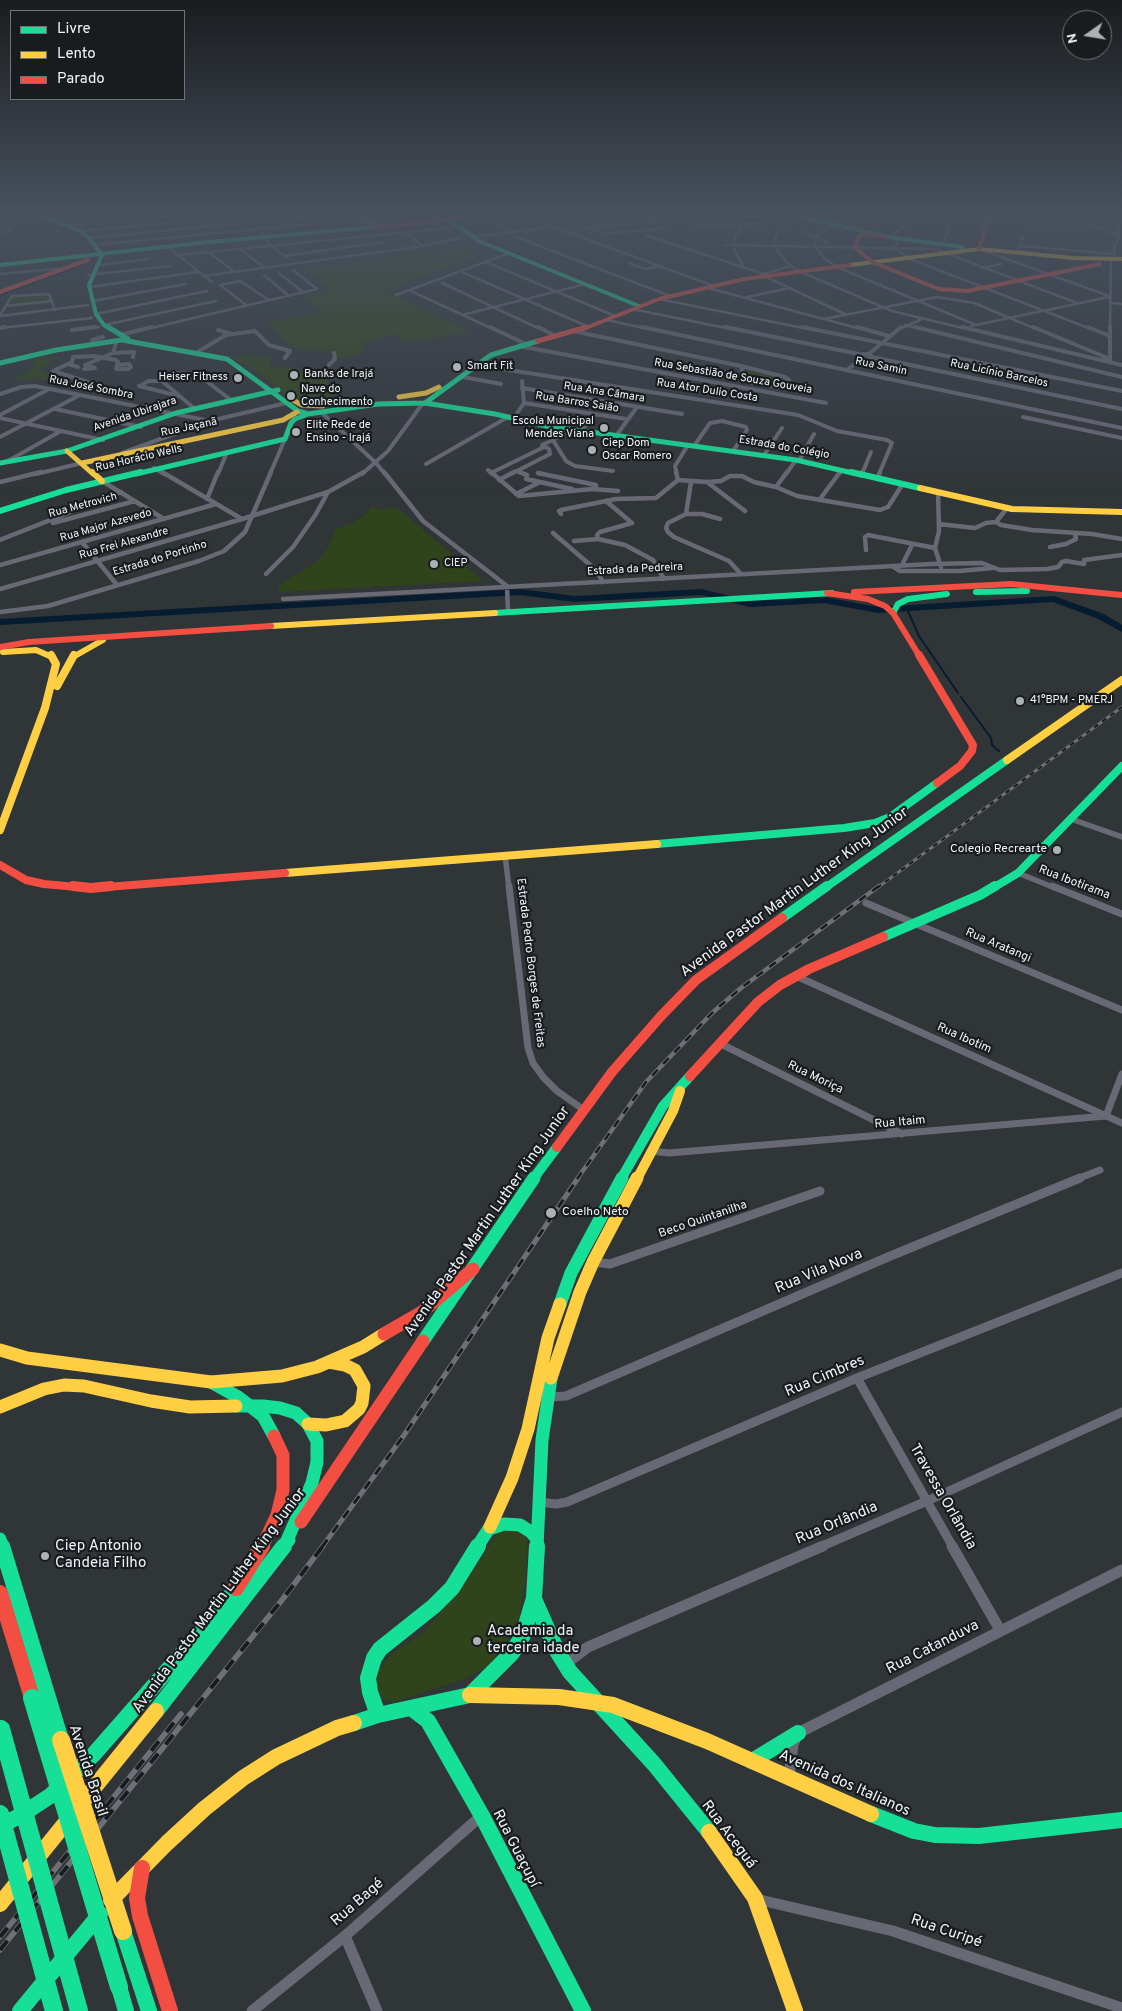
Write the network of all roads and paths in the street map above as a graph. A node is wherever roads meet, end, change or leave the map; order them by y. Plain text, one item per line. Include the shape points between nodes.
1 (6, 306) edge
2 (54, 307) edge
3 (96, 307) edge
4 (126, 307) edge
5 (142, 307) edge
6 (175, 307) edge
7 (240, 307) edge
8 (445, 307) edge
9 (495, 307) joint
10 (544, 307) edge
11 (587, 307) edge
12 (639, 307) edge
13 (711, 307) edge
14 (778, 307) edge
15 (830, 307) edge
16 (890, 307) edge
17 (933, 307) edge
18 (989, 307) edge
19 (1035, 307) edge
20 (1058, 307) edge
21 (1110, 307) edge
22 (636, 308) junction
23 (884, 308) junction
24 (55, 310) junction
25 (1043, 310) junction
26 (462, 315) junction
27 (847, 315) junction
28 (0, 316) edge
29 (97, 318) junction
30 (611, 318) junction
31 (922, 318) junction
32 (1010, 318) junction
33 (824, 319) junction
34 (905, 325) junction
35 (976, 325) junction
36 (589, 327) junction
37 (0, 328) edge
38 (963, 328) junction
39 (72, 330) dead end
40 (218, 330) dead end
41 (573, 331) junction
42 (232, 334) junction
43 (556, 336) junction
44 (889, 336) junction
45 (1110, 336) junction
46 (92, 340) dead end
47 (121, 341) junction
48 (881, 343) junction
49 (522, 345) junction
50 (199, 352) junction
51 (334, 353) dead end
52 (859, 354) junction
53 (871, 356) junction
54 (103, 357) junction
55 (133, 357) dead end
56 (285, 358) dead end
57 (863, 358) junction
58 (1110, 361) junction
59 (70, 363) junction
60 (0, 364) edge
61 (117, 364) dead end
62 (329, 365) dead end
63 (477, 365) junction
64 (1122, 365) edge
65 (741, 366) junction
66 (78, 367) dead end
67 (85, 367) junction
68 (848, 370) junction
69 (73, 377) junction
70 (1122, 377) edge
71 (459, 378) junction
72 (162, 381) junction
73 (522, 381) dead end
74 (88, 382) dead end
75 (501, 384) dead end
76 (522, 388) junction
77 (49, 389) junction
78 (274, 390) junction
79 (1122, 391) edge
80 (0, 394) edge
81 (80, 395) junction
82 (179, 396) junction
83 (231, 400) junction
84 (423, 400) junction
85 (286, 403) junction
86 (524, 403) junction
87 (826, 403) dead end
88 (637, 407) junction
89 (55, 409) junction
90 (195, 409) junction
91 (1122, 409) edge
92 (176, 413) junction
93 (682, 414) dead end
94 (595, 415) junction
95 (0, 416) edge
96 (300, 416) junction
97 (511, 417) junction
98 (1023, 417) dead end
99 (626, 419) junction
100 (210, 421) junction
101 (25, 423) junction
102 (141, 427) junction
103 (782, 428) dead end
104 (1122, 428) edge
105 (575, 430) junction
106 (61, 431) junction
107 (814, 434) dead end
108 (616, 436) junction
109 (0, 437) edge
110 (1122, 438) edge
111 (285, 439) junction
112 (103, 440) junction
113 (553, 440) junction
114 (161, 443) junction
115 (691, 446) junction
116 (544, 447) junction
117 (66, 450) junction
118 (733, 451) junction
119 (227, 452) junction
120 (871, 452) dead end
121 (764, 455) junction
122 (797, 461) junction
123 (3, 462) edge
124 (82, 463) junction
125 (376, 463) junction
126 (426, 464) dead end
127 (154, 468) junction
128 (516, 471) junction
129 (613, 471) dead end
130 (841, 471) junction
131 (538, 473) dead end
132 (861, 476) junction
133 (877, 479) junction
134 (499, 480) junction
135 (678, 480) junction
136 (102, 481) junction
137 (540, 482) junction
138 (690, 482) junction
139 (707, 482) junction
140 (0, 484) edge
141 (555, 485) junction
142 (902, 485) junction
143 (776, 487) junction
144 (212, 489) junction
145 (594, 489) junction
146 (580, 490) junction
147 (618, 491) dead end
148 (121, 492) junction
149 (196, 492) junction
150 (328, 492) junction
151 (938, 492) junction
152 (516, 494) junction
153 (538, 494) junction
154 (207, 499) junction
155 (820, 499) junction
156 (606, 500) junction
157 (135, 501) junction
158 (216, 504) junction
159 (1007, 508) junction
160 (0, 511) edge
161 (745, 511) dead end
162 (1122, 512) edge
163 (561, 514) dead end
164 (686, 514) junction
165 (252, 516) junction
166 (164, 519) junction
167 (242, 519) junction
168 (720, 519) dead end
169 (996, 522) junction
170 (939, 524) junction
171 (36, 527) junction
172 (553, 533) dead end
173 (1075, 534) junction
174 (598, 539) junction
175 (0, 540) edge
176 (574, 540) dead end
177 (1122, 540) edge
178 (82, 542) junction
179 (912, 545) junction
180 (1050, 547) dead end
181 (935, 548) junction
182 (866, 550) dead end
183 (1122, 556) edge
184 (98, 561) junction
185 (941, 564) junction
186 (0, 565) edge
187 (902, 565) junction
188 (892, 566) junction
189 (990, 566) junction
190 (941, 571) junction
191 (740, 573) junction
192 (266, 574) dead end
193 (664, 578) junction
194 (603, 582) junction
195 (117, 585) junction
196 (996, 588) junction
197 (1024, 588) junction
198 (0, 589) edge
199 (507, 590) junction
200 (827, 593) junction
201 (1122, 595) edge
202 (283, 599) dead end
203 (1122, 602) edge
204 (891, 610) junction
205 (508, 611) junction
206 (0, 612) edge
207 (113, 636) junction
208 (0, 647) edge
209 (0, 653) edge
210 (1122, 680) edge
211 (45, 708) junction
212 (1122, 766) edge
213 (1071, 819) junction
214 (0, 830) edge
215 (1122, 837) edge
216 (505, 856) junction
217 (0, 864) edge
218 (1018, 873) junction
219 (866, 903) dead end
220 (1122, 914) edge
221 (914, 923) junction
222 (796, 976) junction
223 (1122, 1010) edge
224 (719, 1043) junction
225 (1122, 1074) edge
226 (682, 1087) junction
227 (584, 1110) junction
228 (1106, 1116) junction
229 (1122, 1124) edge
230 (902, 1134) junction
231 (652, 1151) junction
232 (1100, 1170) dead end
233 (820, 1191) dead end
234 (593, 1262) junction
235 (473, 1268) junction
236 (1122, 1274) edge
237 (0, 1350) edge
238 (12, 1355) junction
239 (0, 1358) edge
240 (329, 1362) junction
241 (857, 1378) junction
242 (211, 1382) junction
243 (548, 1397) junction
244 (13, 1402) junction
245 (250, 1405) junction
246 (0, 1407) edge
247 (1122, 1412) edge
248 (0, 1416) edge
249 (308, 1424) junction
250 (927, 1501) junction
251 (539, 1502) junction
252 (489, 1529) junction
253 (0, 1539) edge
254 (536, 1539) junction
255 (285, 1545) junction
256 (1122, 1570) edge
257 (0, 1593) edge
258 (534, 1598) junction
259 (1000, 1630) junction
260 (565, 1664) junction
261 (470, 1695) junction
262 (596, 1701) junction
263 (411, 1708) junction
264 (378, 1715) junction
265 (0, 1728) edge
266 (798, 1733) junction
267 (752, 1761) junction
268 (789, 1777) junction
269 (0, 1814) edge
270 (482, 1816) junction
271 (1122, 1820) edge
272 (0, 1824) edge
273 (143, 1867) junction
274 (755, 1898) junction
275 (0, 1904) edge
276 (345, 1936) junction
277 (1122, 2008) edge
278 (23, 2010) edge
279 (54, 2011) edge
280 (79, 2011) edge
281 (126, 2011) edge
282 (149, 2011) edge
283 (170, 2011) edge
284 (252, 2011) edge
285 (377, 2011) edge
286 (583, 2011) edge
287 (795, 2011) edge

1 - 28 street
2 - 24 street
3 - 29 main road
4 - 29 street
5 - 29 street
6 - 29 street
7 - 47 street
8 - 26 street, Rua Sebastião de Souza Gouveia
9 - 26 street
9 - 43 street
10 - 36 street
11 - 30 street, Rua Samin
12 - 22 main road
13 - 48 street
14 - 33 street
15 - 27 street
16 - 23 street
17 - 35 street
18 - 32 street
19 - 25 street
20 - 25 street
21 - 45 street
22 - 30 main road
22 - 52 street
23 - 27 street
23 - 31 street
24 - 28 street
24 - 29 street
25 - 32 street
25 - 45 street
26 - 49 street, Rua Sebastião de Souza Gouveia
27 - 33 street
29 - 37 street
29 - 39 street
29 - 46 street
29 - 47 main road
30 - 36 main road
30 - 68 street, Rua Samin
31 - 34 street
31 - 38 street
32 - 35 street
32 - 58 street
33 - 44 street
34 - 44 street
34 - 70 street
35 - 38 street
36 - 41 main road
38 - 58 street
40 - 42 street
41 - 43 main road
41 - 65 street
42 - 50 street
42 - 56 street via 255,331 269,346 290,351
43 - 49 main road
44 - 48 street
45 - 58 street
47 - 50 main road
47 - 54 street
47 - 55 street via 134,352
47 - 60 main road
47 - 78 main road via 227,359
48 - 53 street
48 - 79 street
49 - 63 main road via 491,355
49 - 87 street, Rua Sebastião de Souza Gouveia
50 - 78 main road via 237,360
51 - 62 street via 335,360
52 - 53 street
52 - 57 street
53 - 57 street
53 - 91 street, Rua Licínio Barcelos
54 - 59 street via 76,357
54 - 61 street via 116,360
54 - 67 street
57 - 68 street
58 - 64 street
59 - 66 street
59 - 67 street
59 - 69 street via 53,372
63 - 71 main road
63 - 133 street, Rua Ator Dulio Costa via 798,415 843,433 887,440 892,445
65 - 65 street via 748,382 779,387 789,380
67 - 69 street via 89,370
68 - 104 street, Rua Samin
69 - 74 street
71 - 75 street
71 - 84 main road via 436,389
72 - 82 street
72 - 82 street via 149,381 139,386
72 - 83 street via 176,373 196,374
73 - 76 street
76 - 86 street
76 - 88 street, Rua Ana Câmara
77 - 80 street, Rua José Sombra via 21,386
77 - 81 street, Rua José Sombra
77 - 95 street
78 - 83 main road, Avenida Ubirajara
78 - 85 main road
78 - 96 main road via 297,404
81 - 89 street
81 - 92 street, Rua José Sombra
82 - 90 street
83 - 90 main road, Avenida Ubirajara
84 - 96 main road via 348,405
84 - 97 main road, Estrada do Colégio
84 - 125 street, Rua Frei Alexandre
85 - 96 main road
85 - 100 street
86 - 94 street, Rua Barros Saião
86 - 97 street
88 - 93 street, Rua Ana Câmara
88 - 99 street
89 - 101 street
89 - 102 street
90 - 92 main road, Avenida Ubirajara
92 - 100 street, Rua José Sombra
92 - 102 main road, Avenida Ubirajara
94 - 99 street, Rua Barros Saião
94 - 105 street
95 - 101 street
96 - 111 main road, Estrada do Portinho
96 - 114 main road, Rua Jaçanã
96 - 125 street
97 - 105 main road, Estrada do Colégio
97 - 126 street
98 - 110 street
99 - 108 street
100 - 114 street
101 - 106 street
101 - 109 street
102 - 112 main road, Avenida Ubirajara
103 - 121 street
105 - 108 main road, Estrada do Colégio
105 - 113 street
106 - 112 street
106 - 123 street
107 - 122 street
108 - 115 main road, Estrada do Colégio
111 - 119 main road, Rua Horácio Wells
111 - 165 street, Estrada do Portinho
112 - 117 main road, Avenida Ubirajara
113 - 116 street via 542,445
113 - 129 street via 571,465
114 - 124 main road, Rua Jaçanã
115 - 118 main road, Estrada do Colégio
115 - 118 street via 710,423 722,421 747,430
115 - 135 street via 675,466
116 - 128 street via 551,454
116 - 134 street via 489,472
117 - 123 main road, Avenida Ubirajara
117 - 124 main road
118 - 121 main road, Estrada do Colégio
119 - 127 main road, Rua Horácio Wells
119 - 144 street
120 - 132 street
121 - 122 main road, Estrada do Colégio
122 - 130 main road, Estrada do Colégio
122 - 143 street
124 - 136 main road
124 - 140 street
125 - 150 street, Rua Frei Alexandre
125 - 199 street via 423,521
127 - 136 main road, Rua Horácio Wells
127 - 149 street
128 - 134 street
128 - 137 street via 527,475 526,479
130 - 132 main road, Estrada do Colégio
130 - 155 street
131 - 145 street via 597,486
132 - 133 main road, Estrada do Colégio
133 - 142 main road, Estrada do Colégio
134 - 152 street
135 - 138 street
135 - 156 street via 656,498
136 - 148 street
136 - 160 main road, Rua Horácio Wells
137 - 141 street
137 - 152 street
138 - 139 street
138 - 164 street
139 - 143 street via 718,482 735,475
139 - 161 street
141 - 146 street
141 - 153 street
142 - 151 main road, Estrada do Colégio
142 - 155 street via 884,509
143 - 155 street via 792,494
144 - 149 street
144 - 154 street
145 - 146 street
145 - 147 street
146 - 153 street
148 - 157 street
148 - 171 street, Rua Metrovich
149 - 154 street
150 - 165 street, Rua Frei Alexandre
150 - 192 street via 293,548
151 - 159 main road, Estrada do Colégio
151 - 170 street
152 - 153 street
154 - 158 street
156 - 163 street via 561,510
156 - 174 street via 632,523 600,532
157 - 166 street
157 - 171 street, Rua Metrovich
158 - 166 street, Rua Major Azevedo
158 - 167 street
159 - 162 main road, Estrada do Colégio
159 - 169 street
164 - 168 street
164 - 191 street via 668,523 668,532 674,538 729,561
165 - 167 street, Rua Frei Alexandre
165 - 195 street, Estrada do Portinho via 245,532 224,551
166 - 178 street, Rua Major Azevedo
167 - 184 street, Rua Frei Alexandre
169 - 170 street via 970,528
169 - 173 street via 1004,526
170 - 181 street
171 - 175 street, Rua Metrovich
172 - 194 street via 595,569
173 - 177 street
173 - 180 street via 1076,539
174 - 176 street
174 - 193 street via 621,544 651,558
178 - 184 street
178 - 186 street, Rua Major Azevedo
179 - 181 street
179 - 182 street via 866,535
179 - 187 street
181 - 185 street
183 - 189 street via 1084,560 1084,564 1066,561 1047,569 1014,571
184 - 195 street
184 - 198 street, Rua Frei Alexandre
185 - 187 street, Estrada da Pedreira
185 - 189 street, Estrada da Pedreira
185 - 190 street
187 - 188 street, Estrada da Pedreira
188 - 190 street via 900,571
188 - 191 street, Estrada da Pedreira
189 - 190 street
191 - 193 street, Estrada da Pedreira
193 - 194 street, Estrada da Pedreira
194 - 199 street, Estrada da Pedreira
195 - 206 street, Estrada do Portinho via 48,606
196 - 197 main road
196 - 200 main road
196 - 204 main road via 916,597
197 - 201 main road
197 - 203 main road
199 - 202 street, Estrada da Pedreira
199 - 205 street
200 - 204 main road via 857,596
200 - 205 main road
204 - 216 main road via 973,744 972,751 960,766 890,817 844,828
205 - 207 main road
207 - 208 main road
207 - 211 main road via 73,656
209 - 211 main road via 36,650 55,659 56,671
210 - 227 main road, Avenida Pastor Martin Luther King Junior via 696,980 624,1058
211 - 214 main road
212 - 213 main road
213 - 215 street
213 - 218 main road
216 - 217 main road via 90,888 26,880
216 - 227 street, Estrada Pedro Borges de Freitas via 528,1048 542,1077
218 - 220 street, Rua Ibotirama
218 - 221 main road
219 - 221 street, Rua Aratangi
221 - 222 main road
221 - 223 street, Rua Aratangi
222 - 224 main road via 758,1002
222 - 228 street, Rua Ibotim
224 - 226 main road
224 - 230 street, Rua Moriça
225 - 228 street
226 - 231 main road
226 - 252 main road via 663,1106 643,1139 571,1273 548,1338 528,1429 512,1478
227 - 235 main road, Avenida Pastor Martin Luther King Junior
228 - 229 street, Rua Ibotim
228 - 230 street, Rua Itaim
230 - 231 street, Rua Itaim via 669,1153
231 - 234 main road
232 - 243 street, Rua Vila Nova via 888,1256 566,1396
233 - 234 street, Beco Quintanilha via 610,1264
234 - 243 main road via 557,1360
235 - 240 main road via 422,1312 363,1347
235 - 255 main road, Avenida Pastor Martin Luther King Junior
236 - 241 street, Rua Cimbres
237 - 238 main road
238 - 239 main road
238 - 242 main road
240 - 242 main road via 282,1376
240 - 249 main road via 355,1370 364,1386 362,1403 345,1421
241 - 250 street, Travessa Orlândia
241 - 251 street, Rua Cimbres via 567,1502
242 - 245 main road
243 - 251 main road
244 - 245 main road via 44,1389 64,1385 190,1407
244 - 246 main road
244 - 248 main road
245 - 249 main road via 290,1411
245 - 272 main road via 273,1431 283,1455 284,1490 268,1537 222,1608 70,1778 36,1806
247 - 250 street, Rua Orlândia
249 - 255 main road via 316,1440 318,1462
250 - 259 street, Travessa Orlândia
250 - 260 street, Rua Orlândia via 588,1647
251 - 254 main road
252 - 254 main road via 504,1524 520,1525
252 - 264 main road via 452,1588 380,1649 374,1658 368,1678
253 - 282 main road, Avenida Brasil, bridge
254 - 258 main road
255 - 275 main road, Avenida Pastor Martin Luther King Junior via 201,1655
256 - 259 street, Rua Catanduva
257 - 281 main road, bridge
258 - 260 main road, Avenida dos Italianos
258 - 261 main road via 523,1635 512,1653
259 - 266 street, Rua Catanduva
260 - 262 main road, Avenida dos Italianos
261 - 262 main road, Avenida dos Italianos
261 - 263 main road
262 - 267 main road, Avenida dos Italianos via 628,1710
262 - 274 main road, Rua Aceguá via 654,1764 722,1848
263 - 264 main road
263 - 270 main road, Rua Guaçupí via 428,1722
264 - 273 main road via 314,1738 243,1778 166,1842
265 - 280 main road, bridge
266 - 267 main road
266 - 268 street
267 - 268 main road, Avenida dos Italianos
268 - 271 main road, Avenida dos Italianos via 886,1821 935,1835 979,1836
269 - 279 main road, bridge
270 - 276 street, Rua Bagé
270 - 286 main road, Rua Guaçupí
273 - 278 main road via 120,1889
273 - 283 main road via 137,1898 140,1916
274 - 277 street, Rua Curipé via 893,1931
274 - 287 main road, Rua Aceguá
276 - 284 street, Rua Bagé
276 - 285 street

